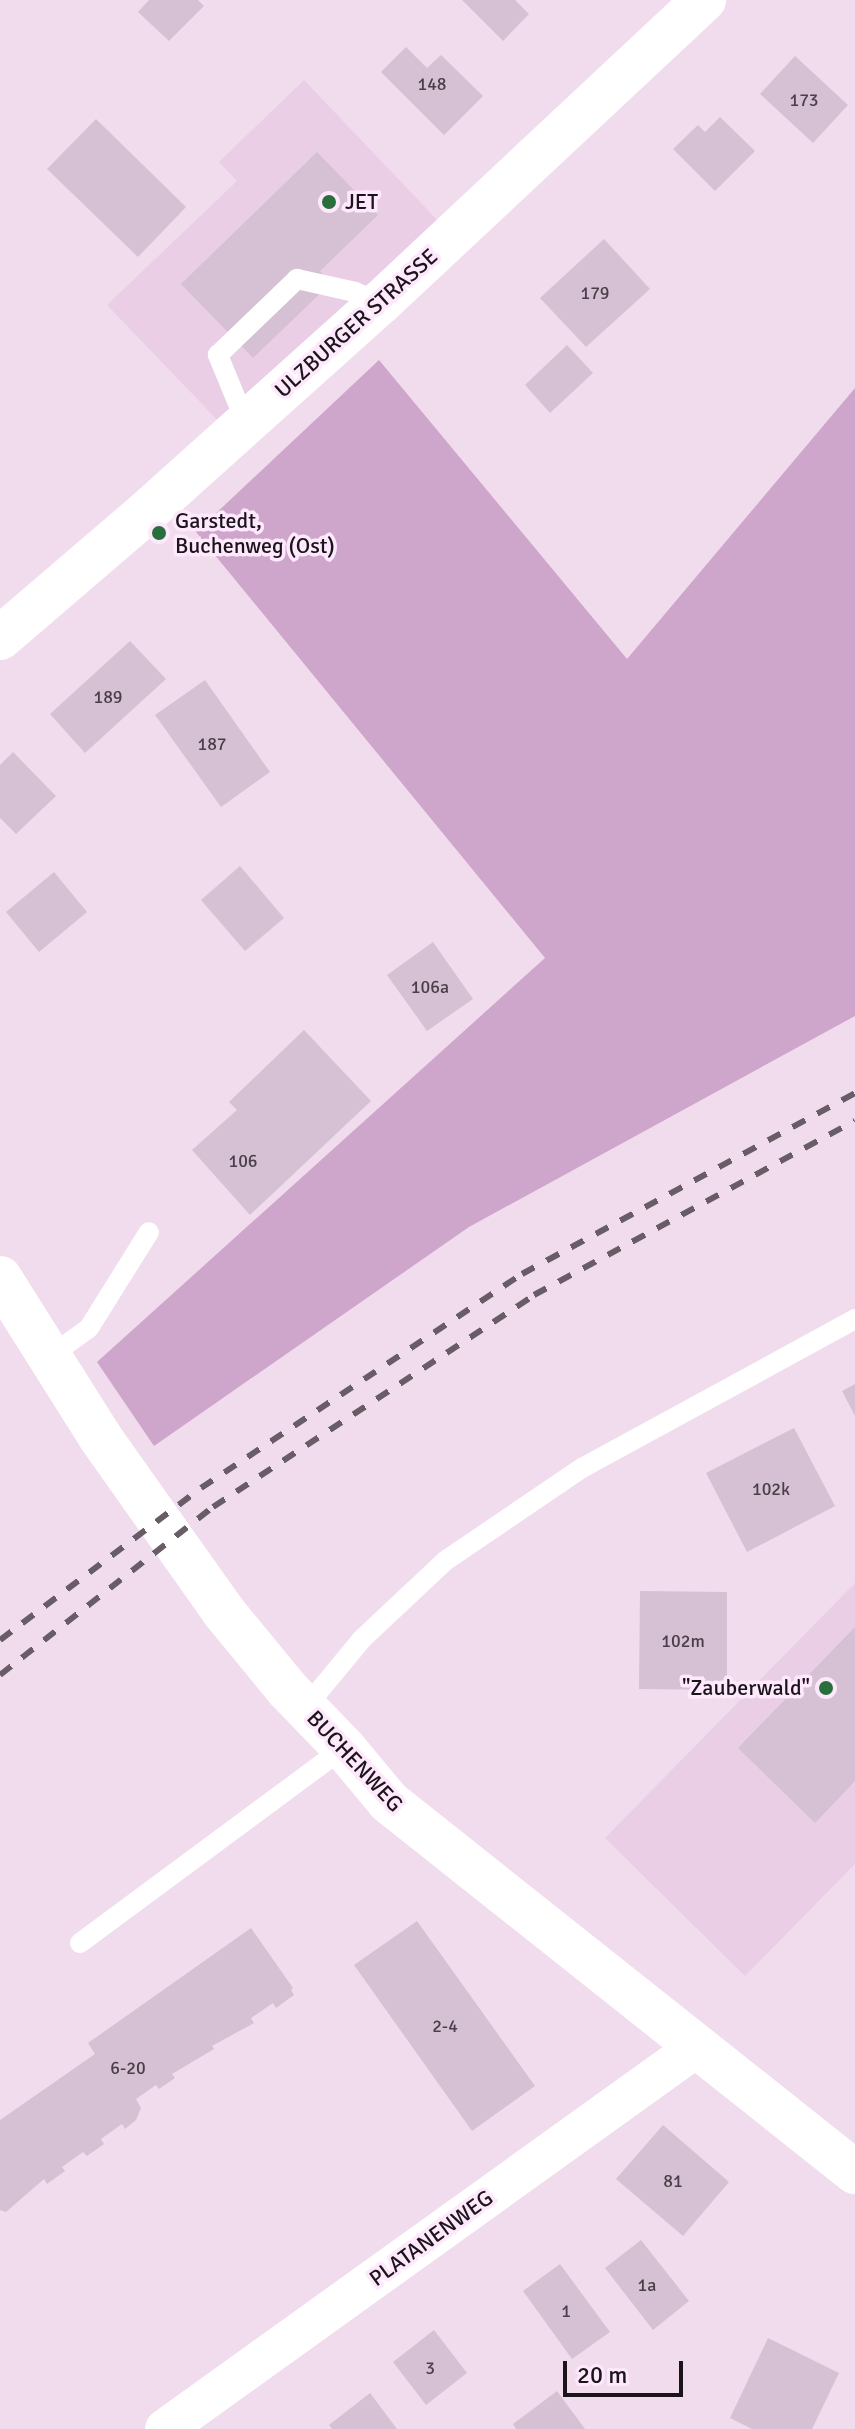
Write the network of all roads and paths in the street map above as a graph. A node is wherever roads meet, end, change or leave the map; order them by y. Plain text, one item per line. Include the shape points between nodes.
1 (704, 0) edge
2 (380, 303) junction
3 (246, 423) junction
4 (0, 638) edge
5 (149, 1232) dead end
6 (0, 1278) edge
7 (855, 1319) edge
8 (49, 1357) junction
9 (305, 1708) junction
10 (344, 1748) junction
11 (80, 1943) dead end
12 (697, 2047) junction
13 (855, 2172) edge
14 (165, 2429) edge

1 - 2 street, ULZBURGER STRASSE
2 - 3 street, ULZBURGER STRASSE
2 - 3 lane via 297,279 218,355
3 - 4 street, ULZBURGER STRASSE
5 - 8 lane via 89,1328
6 - 8 street, BUCHENWEG
7 - 9 lane via 582,1468 445,1561 362,1639
8 - 9 street, BUCHENWEG via 223,1611
9 - 10 street, BUCHENWEG
10 - 11 lane
10 - 12 street, BUCHENWEG via 389,1802
12 - 13 street, BUCHENWEG
12 - 14 street, PLATANENWEG

